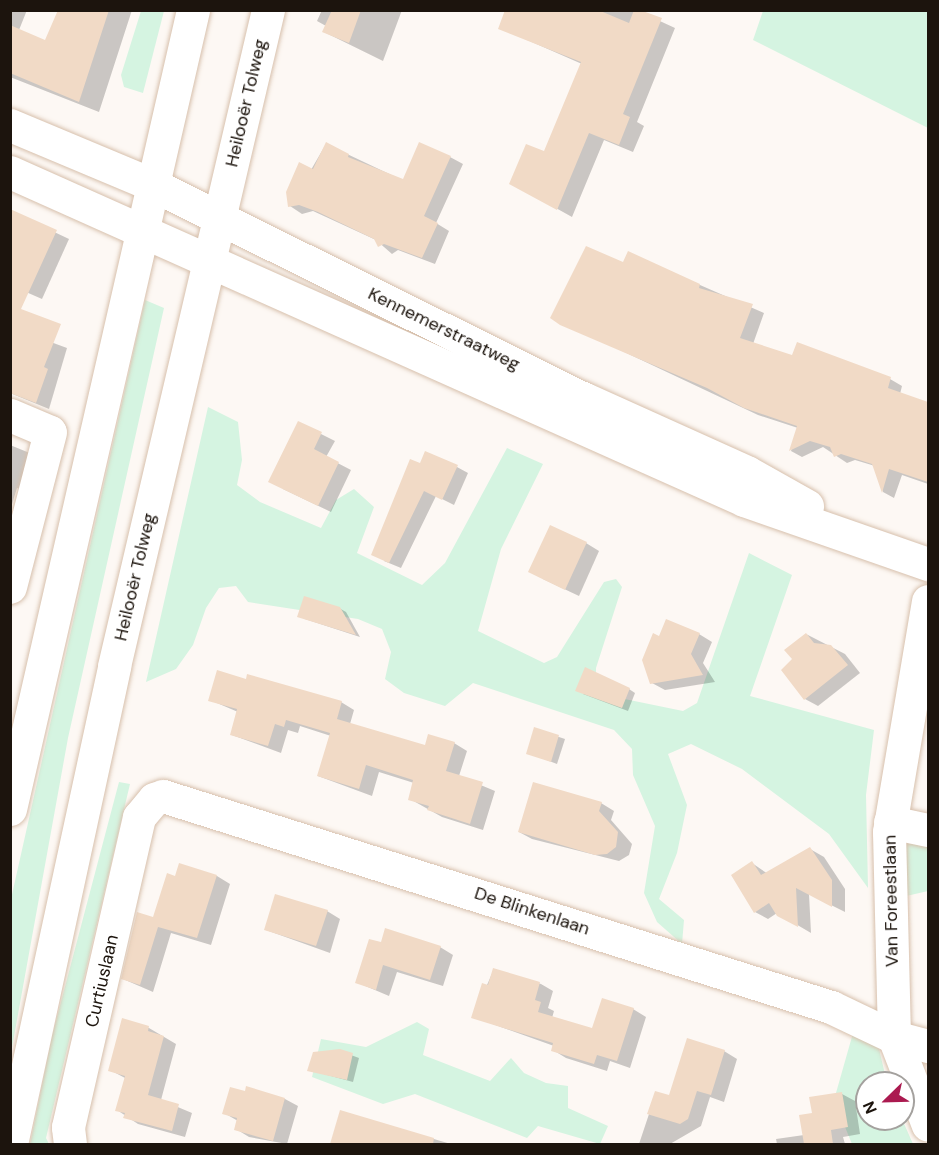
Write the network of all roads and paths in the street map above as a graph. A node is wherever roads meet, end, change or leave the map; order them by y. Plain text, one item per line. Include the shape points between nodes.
1 (193, 10) edge
2 (268, 10) edge
3 (10, 124) edge
4 (10, 172) edge
5 (152, 184) junction
6 (219, 218) junction
7 (141, 230) junction
8 (209, 260) junction
9 (10, 416) edge
10 (872, 543) junction
11 (928, 564) edge
12 (10, 587) edge
13 (928, 601) edge
14 (10, 809) edge
15 (139, 817) joint
16 (890, 822) junction
17 (928, 830) edge
18 (894, 1038) junction
19 (928, 1046) edge
20 (928, 1125) edge
21 (11, 1144) edge
22 (70, 1144) edge

1 - 5 main road
2 - 6 main road, Heilooër Tolweg
3 - 5 main road, Kennemerstraatweg
4 - 7 main road, Kennemerstraatweg
5 - 6 main road, Kennemerstraatweg
5 - 7 main road
6 - 8 main road, Heilooër Tolweg
6 - 10 main road, Kennemerstraatweg via 585,399 747,472
7 - 8 main road, Kennemerstraatweg
7 - 14 main road
8 - 10 main road, Kennemerstraatweg via 744,500
8 - 21 main road, Heilooër Tolweg via 104,712
9 - 12 main road via 50,432
10 - 11 main road, Kennemerstraatweg
13 - 16 main road, Van Foreestlaan
15 - 18 main road, De Blinkenlaan via 154,799 172,796 831,1007
15 - 22 main road, Curtiuslaan via 68,1127
16 - 17 main road
16 - 18 main road, Van Foreestlaan
18 - 19 main road, De Blinkenlaan
18 - 20 main road, Van Foreestlaan

